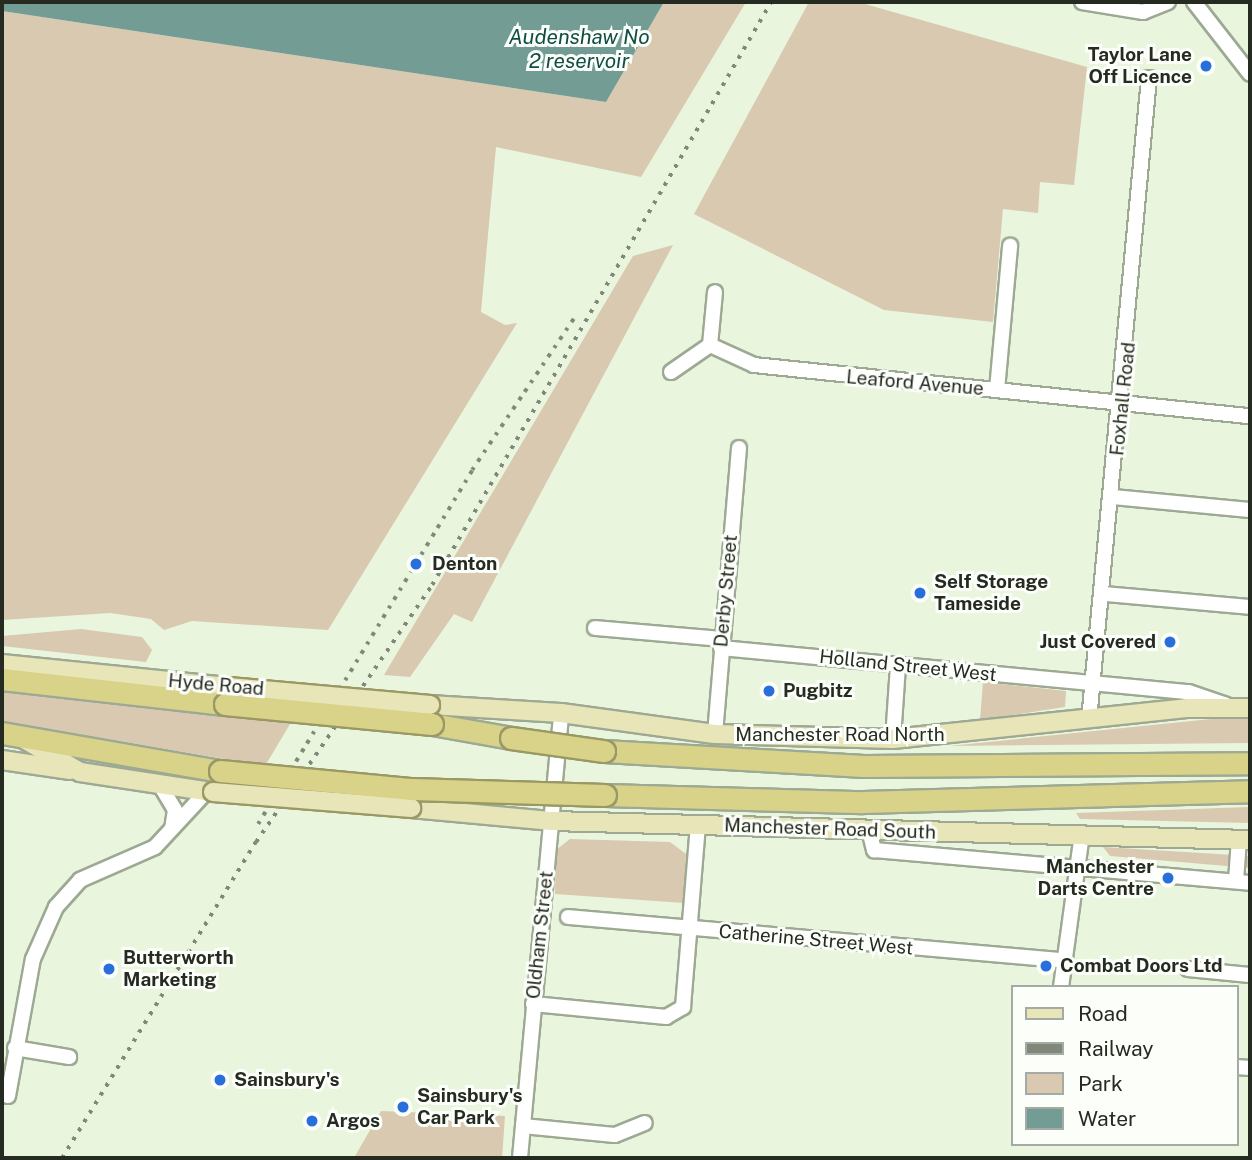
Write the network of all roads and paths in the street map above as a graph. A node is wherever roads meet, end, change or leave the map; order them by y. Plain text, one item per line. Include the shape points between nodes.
1 (1082, 2) edge
2 (1168, 2) edge
3 (1197, 2) edge
4 (1250, 74) edge
5 (1149, 78) dead end
6 (1010, 246) dead end
7 (715, 292) dead end
8 (710, 345) junction
9 (671, 373) dead end
10 (997, 390) junction
11 (1124, 401) junction
12 (1250, 416) edge
13 (739, 448) dead end
14 (1112, 497) junction
15 (1250, 510) edge
16 (1105, 594) junction
17 (1250, 607) edge
18 (595, 628) dead end
19 (721, 643) junction
20 (2, 664) edge
21 (898, 665) junction
22 (2, 679) edge
23 (1095, 685) junction
24 (227, 696) junction
25 (430, 705) joint
26 (1230, 706) junction
27 (1250, 708) edge
28 (561, 713) junction
29 (1089, 720) junction
30 (715, 734) junction
31 (10, 735) edge
32 (892, 739) junction
33 (2, 760) edge
34 (1250, 763) edge
35 (80, 772) junction
36 (160, 785) junction
37 (210, 791) junction
38 (1250, 791) edge
39 (552, 821) junction
40 (698, 824) junction
41 (869, 830) junction
42 (171, 833) junction
43 (1082, 833) junction
44 (1245, 839) edge
45 (1078, 866) junction
46 (1243, 882) edge
47 (568, 917) dead end
48 (691, 929) junction
49 (1064, 960) junction
50 (1188, 969) dead end
51 (1250, 975) edge
52 (1061, 985) edge
53 (533, 1004) junction
54 (15, 1048) junction
55 (69, 1057) dead end
56 (8, 1096) dead end
57 (645, 1123) dead end
58 (523, 1126) junction
59 (520, 1158) edge

1 - 2 street via 1143,12
3 - 4 street
5 - 11 street, Foxhall Road
6 - 10 street
7 - 8 street
8 - 9 street
8 - 10 street, Leaford Avenue via 754,365
10 - 11 street, Leaford Avenue
11 - 12 street, Leaford Avenue
11 - 14 street, Foxhall Road
13 - 19 street, Derby Street
14 - 15 street
14 - 16 street, Foxhall Road
16 - 17 street
16 - 23 street, Foxhall Road
18 - 19 street, Holland Street West
19 - 21 street, Holland Street West
19 - 30 street, Derby Street
20 - 24 main road, Hyde Road
21 - 23 street, Holland Street West
21 - 32 street
22 - 24 highway
23 - 26 street, Holland Street West via 1189,692
23 - 29 street, Foxhall Road
24 - 25 main road, Hyde Road, bridge
24 - 34 highway, bridge via 604,751 864,766
25 - 28 main road, Manchester Road North
26 - 27 main road, Manchester Road North
26 - 29 main road, Manchester Road North
28 - 30 main road, Manchester Road North
28 - 39 street, Oldham Street
29 - 32 main road, Manchester Road North
30 - 32 main road, Manchester Road North
31 - 35 main road
31 - 38 highway, bridge via 220,771 412,789 863,802
33 - 35 main road
35 - 36 main road
36 - 37 main road
36 - 42 street via 175,810
37 - 39 main road, Manchester Road South, bridge
37 - 42 street
39 - 40 main road, Manchester Road South
39 - 53 street, Oldham Street
40 - 41 main road, Manchester Road South
40 - 48 street
41 - 43 main road, Manchester Road South
41 - 45 street via 874,850
42 - 54 street via 156,847 69,888 39,941
43 - 44 main road, Manchester Road South
43 - 45 street
44 - 46 street
45 - 46 street
45 - 49 street
47 - 48 street, Catherine Street West
48 - 49 street, Catherine Street West
48 - 53 street via 683,1007 666,1017
49 - 52 street
50 - 51 street
53 - 58 street, Oldham Street
54 - 55 street
54 - 56 street
57 - 58 street via 615,1135
58 - 59 street, Oldham Street

